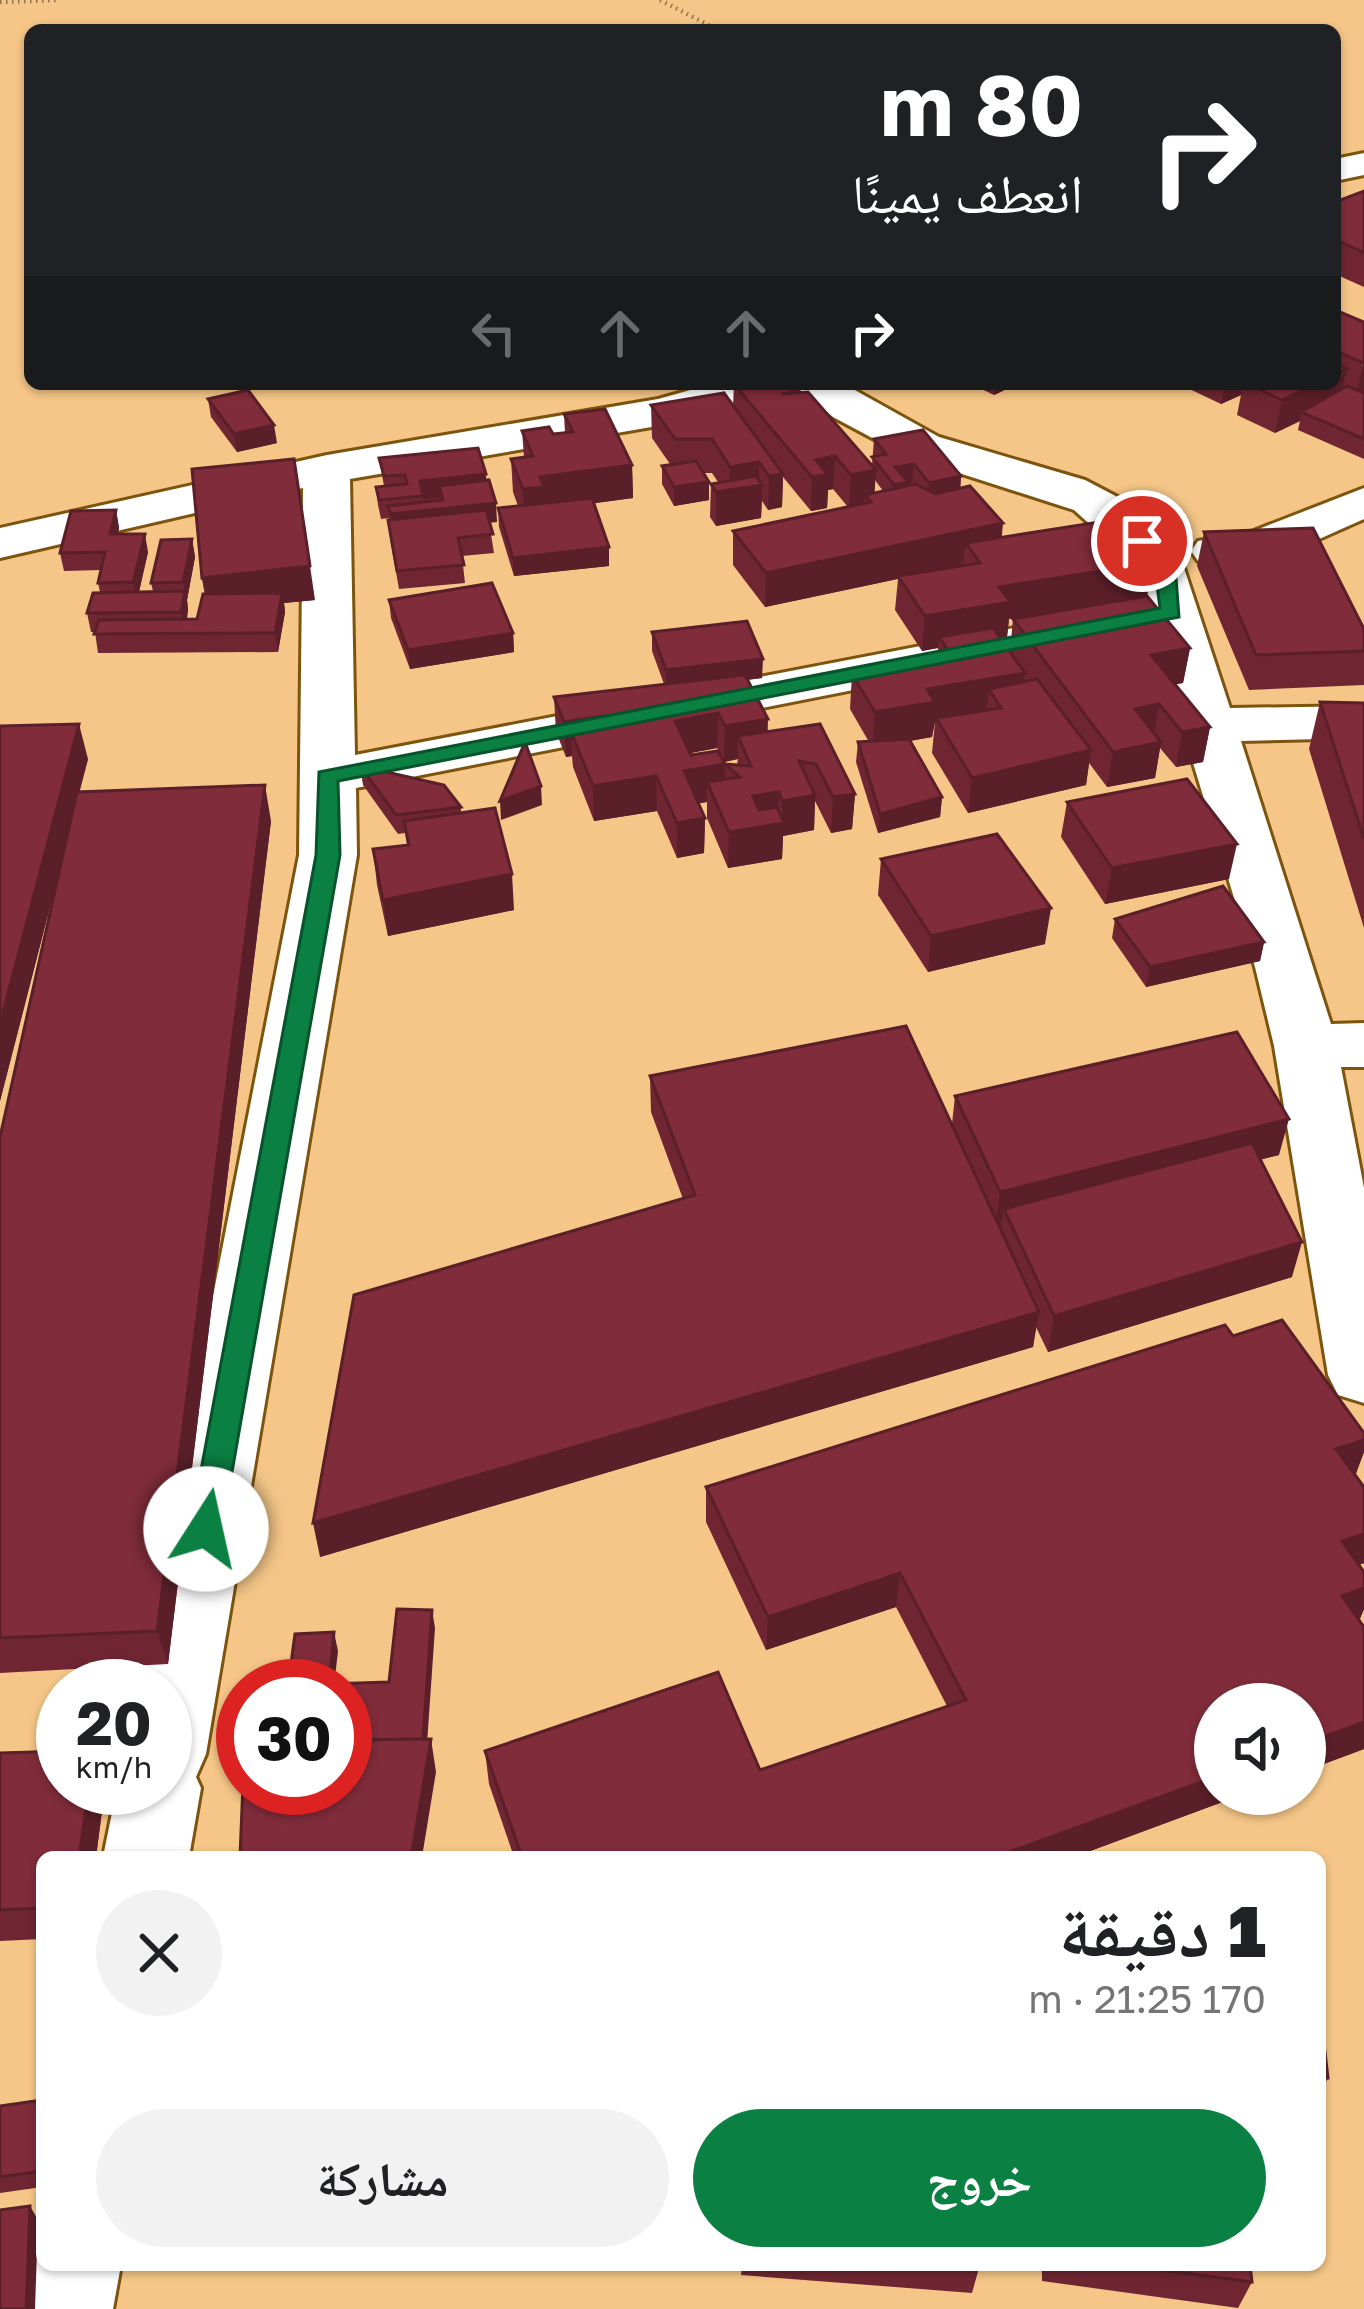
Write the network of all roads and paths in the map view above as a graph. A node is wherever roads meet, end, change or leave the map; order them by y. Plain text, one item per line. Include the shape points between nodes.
1 (57, 0) edge
2 (660, 0) edge
3 (0, 2) edge
4 (706, 24) edge
5 (739, 390) edge
6 (824, 390) edge
7 (327, 470) junction
8 (1364, 502) edge
9 (0, 543) edge
10 (1156, 559) junction
11 (1172, 612) junction
12 (1364, 722) edge
13 (1211, 725) junction
14 (327, 777) junction
15 (1335, 1046) edge
16 (1364, 1375) edge
17 (182, 1659) edge
18 (154, 1815) edge
19 (147, 1851) edge
20 (71, 2271) edge
21 (64, 2309) edge

1 - 3 path
2 - 4 path
5 - 7 street via 663,412
6 - 10 street via 917,445 1065,484 1121,520
7 - 9 street
7 - 14 street
8 - 10 street via 1261,545
10 - 11 street
11 - 13 street
11 - 14 street
12 - 13 street
13 - 15 street
14 - 17 street via 328,855
15 - 16 street
18 - 19 street
20 - 21 street

